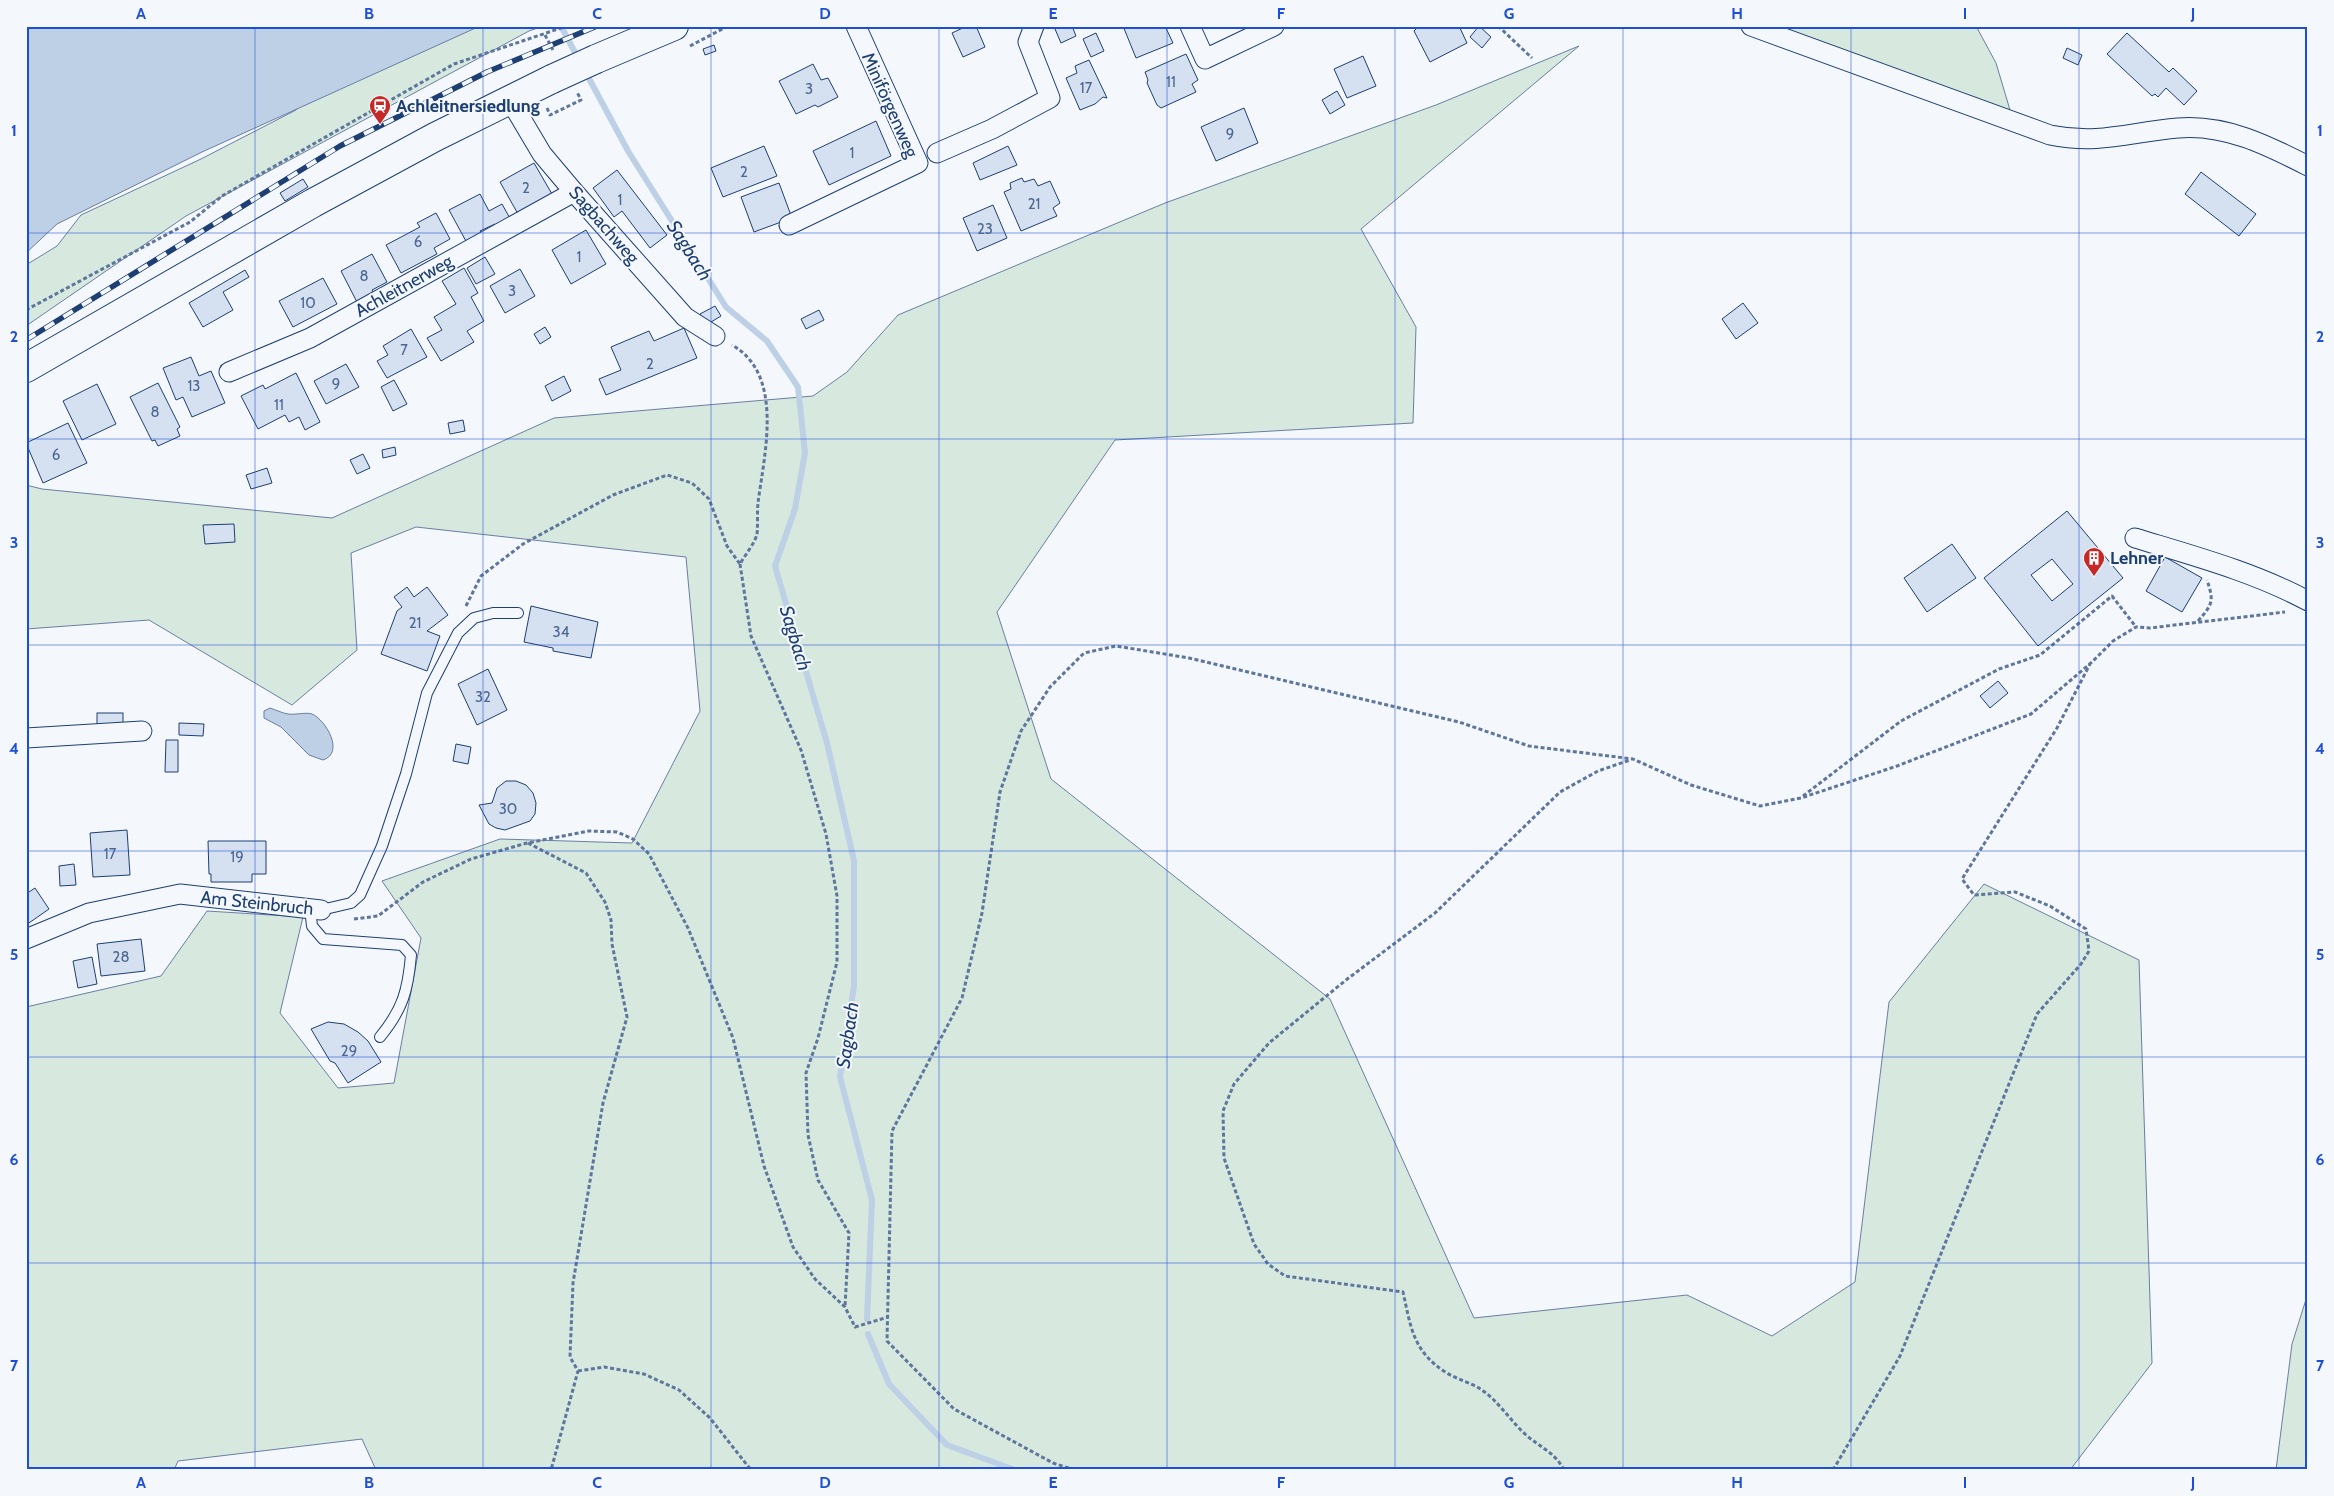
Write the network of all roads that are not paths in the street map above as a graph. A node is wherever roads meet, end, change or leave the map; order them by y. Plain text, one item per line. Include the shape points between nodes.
1 (856, 26) edge
2 (1034, 26) edge
3 (1190, 26) edge
4 (1274, 26) edge
5 (1752, 26) edge
6 (681, 36) edge
7 (510, 100) junction
8 (937, 153) dead end
9 (2308, 166) edge
10 (574, 192) junction
11 (789, 225) dead end
12 (715, 336) road end
13 (26, 368) edge
14 (229, 372) dead end
15 (2135, 538) dead end
16 (2308, 601) edge
17 (518, 613) dead end
18 (142, 731) dead end
19 (26, 738) edge
20 (315, 909) junction
21 (26, 939) edge
22 (380, 1037) dead end

1 - 11 street, Miniförgenweg via 918,163
2 - 8 street via 1028,42 1050,98
3 - 4 street via 1205,59
5 - 9 street via 2050,135 2090,140 2178,128 2216,129 2259,142
6 - 7 main road, bridge via 596,60
7 - 10 street, Sagbachweg via 542,154
7 - 13 main road via 313,203
10 - 12 street, Sagbachweg via 685,317
10 - 14 street, Achleitnerweg via 310,338
15 - 16 street via 2261,579
17 - 20 lane, Am Steinbruch via 493,613 474,618 458,633 427,693 406,774 382,846 360,895 351,902
18 - 19 street
20 - 21 street, Am Steinbruch via 180,894 89,913
20 - 22 lane via 312,926 323,939 402,946 412,955 408,984 396,1018

